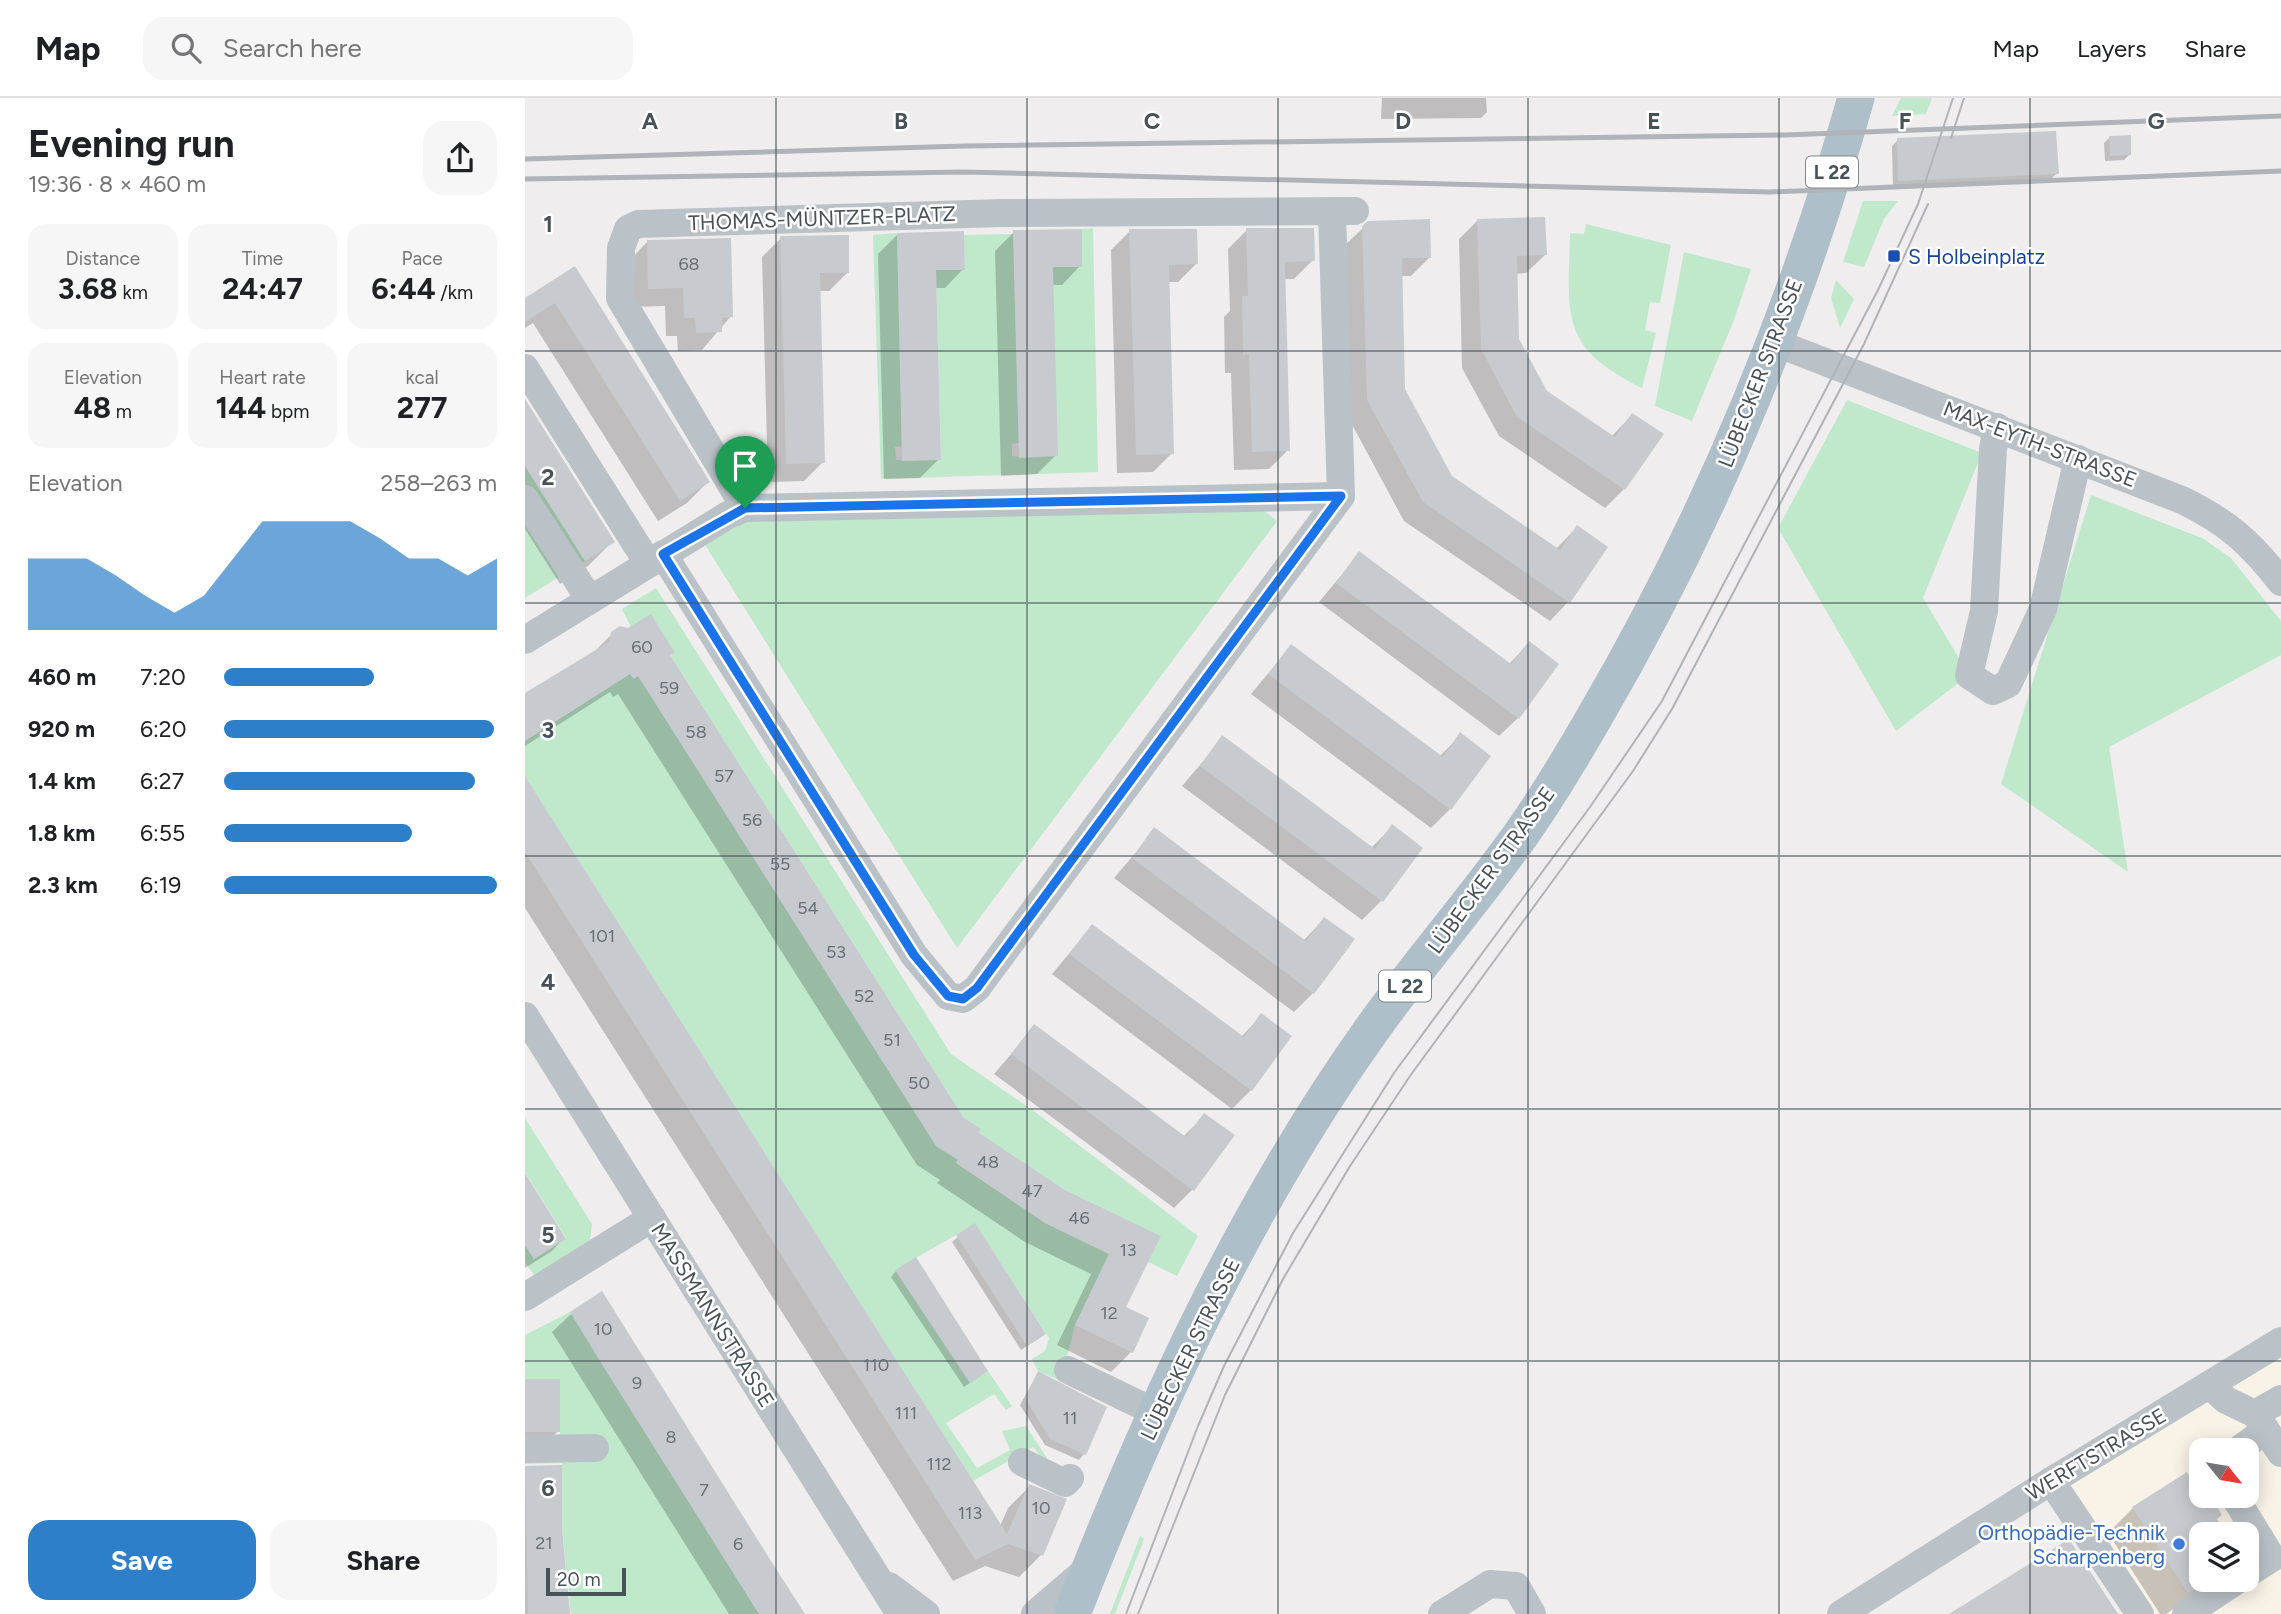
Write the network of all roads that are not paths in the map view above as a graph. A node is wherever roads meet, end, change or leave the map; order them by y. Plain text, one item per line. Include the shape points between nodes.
1 (1856, 98) edge
2 (1776, 343) junction
3 (525, 368) edge
4 (1997, 428) junction
5 (2078, 459) junction
6 (1341, 496) junction
7 (525, 499) edge
8 (745, 508) junction
9 (656, 559) junction
10 (2281, 582) edge
11 (590, 600) junction
12 (529, 629) edge
13 (526, 1019) edge
14 (652, 1218) junction
15 (526, 1295) edge
16 (2281, 1341) edge
17 (1068, 1370) dead end
18 (2209, 1385) junction
19 (2281, 1399) edge
20 (1157, 1413) junction
21 (2274, 1439) edge
22 (594, 1448) dead end
23 (525, 1450) edge
24 (1022, 1462) dead end
25 (1070, 1478) dead end
26 (2051, 1480) junction
27 (2259, 1537) edge
28 (2259, 1566) edge
29 (1090, 1567) junction
30 (874, 1571) junction
31 (2219, 1592) edge
32 (900, 1614) edge
33 (926, 1614) edge
34 (1035, 1614) edge
35 (1072, 1614) edge
36 (1441, 1614) edge
37 (1532, 1614) edge
38 (1841, 1614) edge
39 (2140, 1614) edge
40 (2186, 1614) edge

1 - 2 main road, LÜBECKER STRASSE / L 22
2 - 4 street, MAX-EYTH-STRASSE
2 - 20 main road, LÜBECKER STRASSE / L 22 via 1683,558 1595,717 1521,834 1370,1032 1308,1126 1192,1337
3 - 9 street
4 - 5 street, MAX-EYTH-STRASSE
4 - 5 street via 1984,611 1969,675 1993,691 2008,684 2043,609
5 - 10 street, MAX-EYTH-STRASSE via 2210,513 2255,548
6 - 8 street
6 - 8 street, THOMAS-MÜNTZER-PLATZ via 1344,211 1002,213 638,223 628,229 621,248 620,298
6 - 9 street via 977,988 963,999 948,996 914,955
7 - 11 street
8 - 9 street
9 - 11 street
11 - 12 street
13 - 14 street, MASSMANNSTRASSE
14 - 15 street
14 - 30 street, MASSMANNSTRASSE
16 - 18 street, WERFTSTRASSE
17 - 20 street
18 - 21 street
18 - 26 street, WERFTSTRASSE
19 - 21 street
20 - 29 main road, LÜBECKER STRASSE / L 22
22 - 23 street
24 - 25 street via 1065,1483
26 - 38 street, WERFTSTRASSE
26 - 39 street
27 - 28 street via 2272,1558
29 - 34 street
29 - 35 main road, LÜBECKER STRASSE / L 22
30 - 32 street, MASSMANNSTRASSE
30 - 33 street
31 - 40 street
36 - 37 street via 1490,1584 1516,1586

